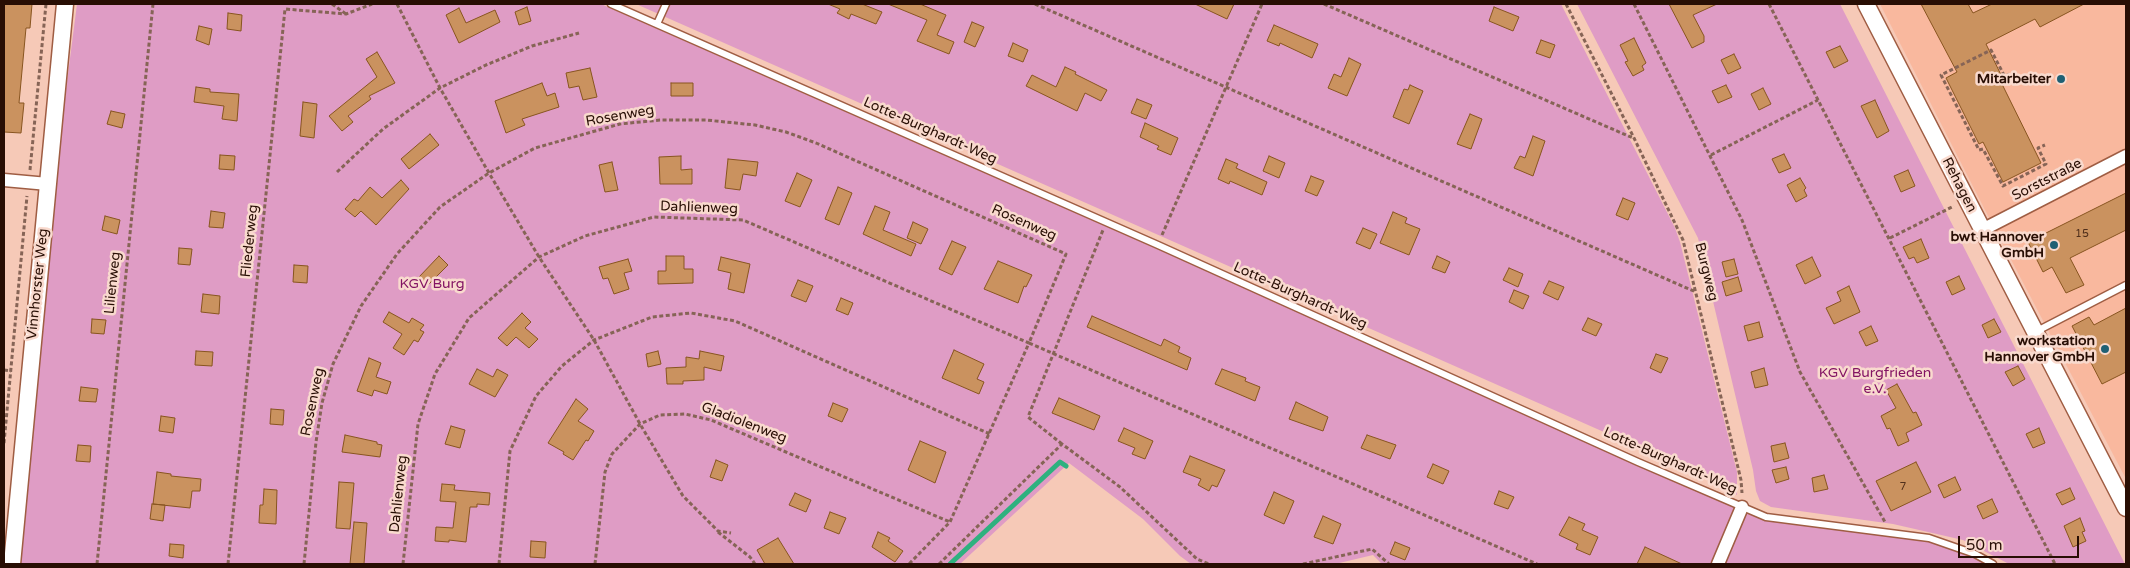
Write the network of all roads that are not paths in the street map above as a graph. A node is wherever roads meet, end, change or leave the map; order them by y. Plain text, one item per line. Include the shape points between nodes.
1 (65, 4) edge
2 (611, 4) edge
3 (666, 4) edge
4 (1866, 4) edge
5 (657, 24) junction
6 (2126, 156) edge
7 (4, 180) edge
8 (48, 184) junction
9 (1982, 230) junction
10 (2126, 284) edge
11 (2034, 332) junction
12 (2125, 502) edge
13 (1742, 506) junction
14 (12, 564) edge
15 (1718, 564) edge
16 (1993, 564) edge

1 - 8 street, Vinnhorster Weg
2 - 5 lane, Lotte-Burghardt-Weg
3 - 5 lane
4 - 9 street, Rehagen
5 - 13 lane, Lotte-Burghardt-Weg
6 - 9 street, Sorststraße
7 - 8 street
8 - 14 street, Vinnhorster Weg
9 - 11 street, Rehagen
10 - 11 lane
11 - 12 street, Rehagen
13 - 15 street
13 - 16 lane, Lotte-Burghardt-Weg via 1766,516 1929,538

